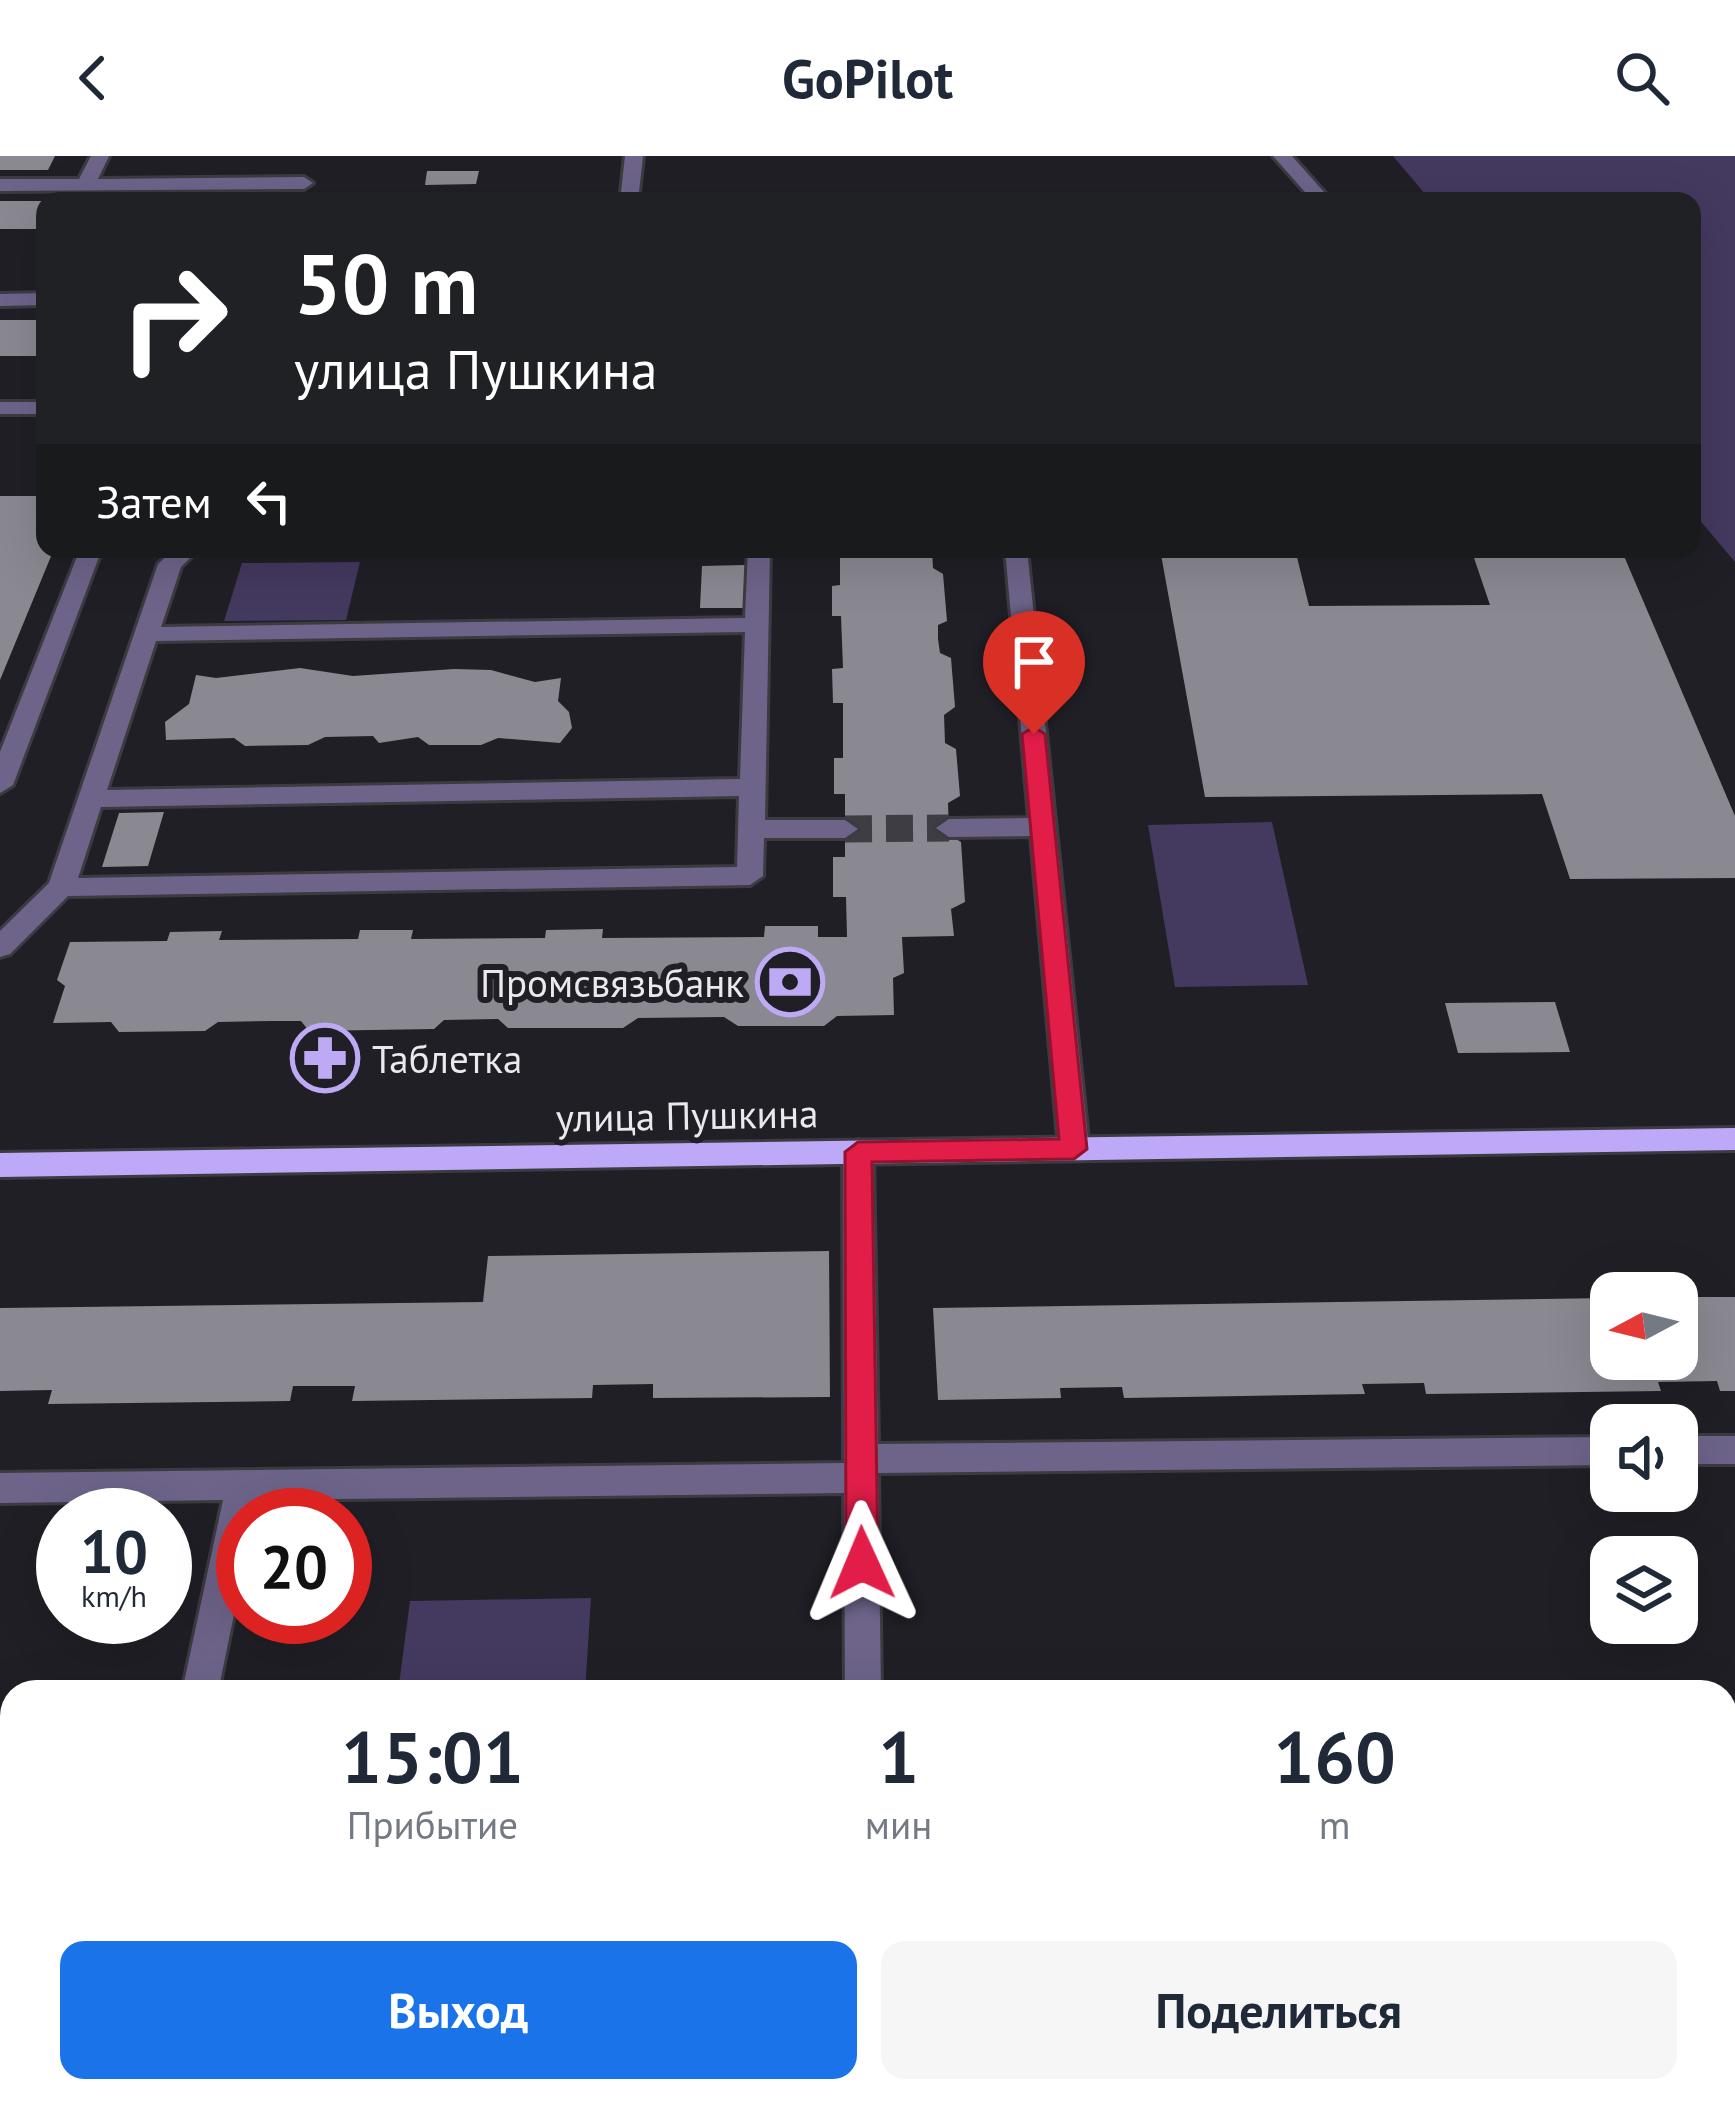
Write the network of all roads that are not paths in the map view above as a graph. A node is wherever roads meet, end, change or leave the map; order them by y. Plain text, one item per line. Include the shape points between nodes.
1 (100, 156) edge
2 (634, 156) edge
3 (1282, 156) edge
4 (304, 183) dead end
5 (86, 184) junction
6 (0, 185) edge
7 (630, 192) edge
8 (1315, 192) edge
9 (36, 299) edge
10 (0, 300) edge
11 (0, 408) edge
12 (36, 408) edge
13 (88, 558) edge
14 (177, 558) edge
15 (759, 558) edge
16 (1017, 558) edge
17 (757, 625) junction
18 (147, 634) junction
19 (0, 784) edge
20 (753, 787) junction
21 (91, 799) junction
22 (1043, 827) junction
23 (949, 828) tunnel mouth
24 (844, 829) tunnel mouth
25 (752, 830) junction
26 (61, 887) junction
27 (0, 947) edge
28 (1735, 1139) edge
29 (1074, 1149) junction
30 (858, 1152) junction
31 (0, 1165) edge
32 (1698, 1450) edge
33 (1735, 1450) edge
34 (1590, 1451) edge
35 (861, 1468) junction
36 (243, 1486) junction
37 (0, 1488) edge
38 (203, 1680) edge
39 (863, 1680) edge

1 - 5 street
2 - 7 street
3 - 8 street
4 - 5 street
5 - 6 street
9 - 10 street
11 - 12 street
13 - 19 street
14 - 18 street
15 - 17 street
16 - 22 street
17 - 18 street
17 - 20 street
18 - 21 street
20 - 21 street
20 - 25 street
21 - 26 street
22 - 23 street
22 - 29 street
24 - 25 street
25 - 26 street via 749,876
26 - 27 street
28 - 29 main road, улица Пушкина
29 - 30 main road, улица Пушкина
30 - 31 main road, улица Пушкина
30 - 35 street
32 - 33 street
34 - 35 street
35 - 36 street
35 - 39 street
36 - 37 street
36 - 38 street

